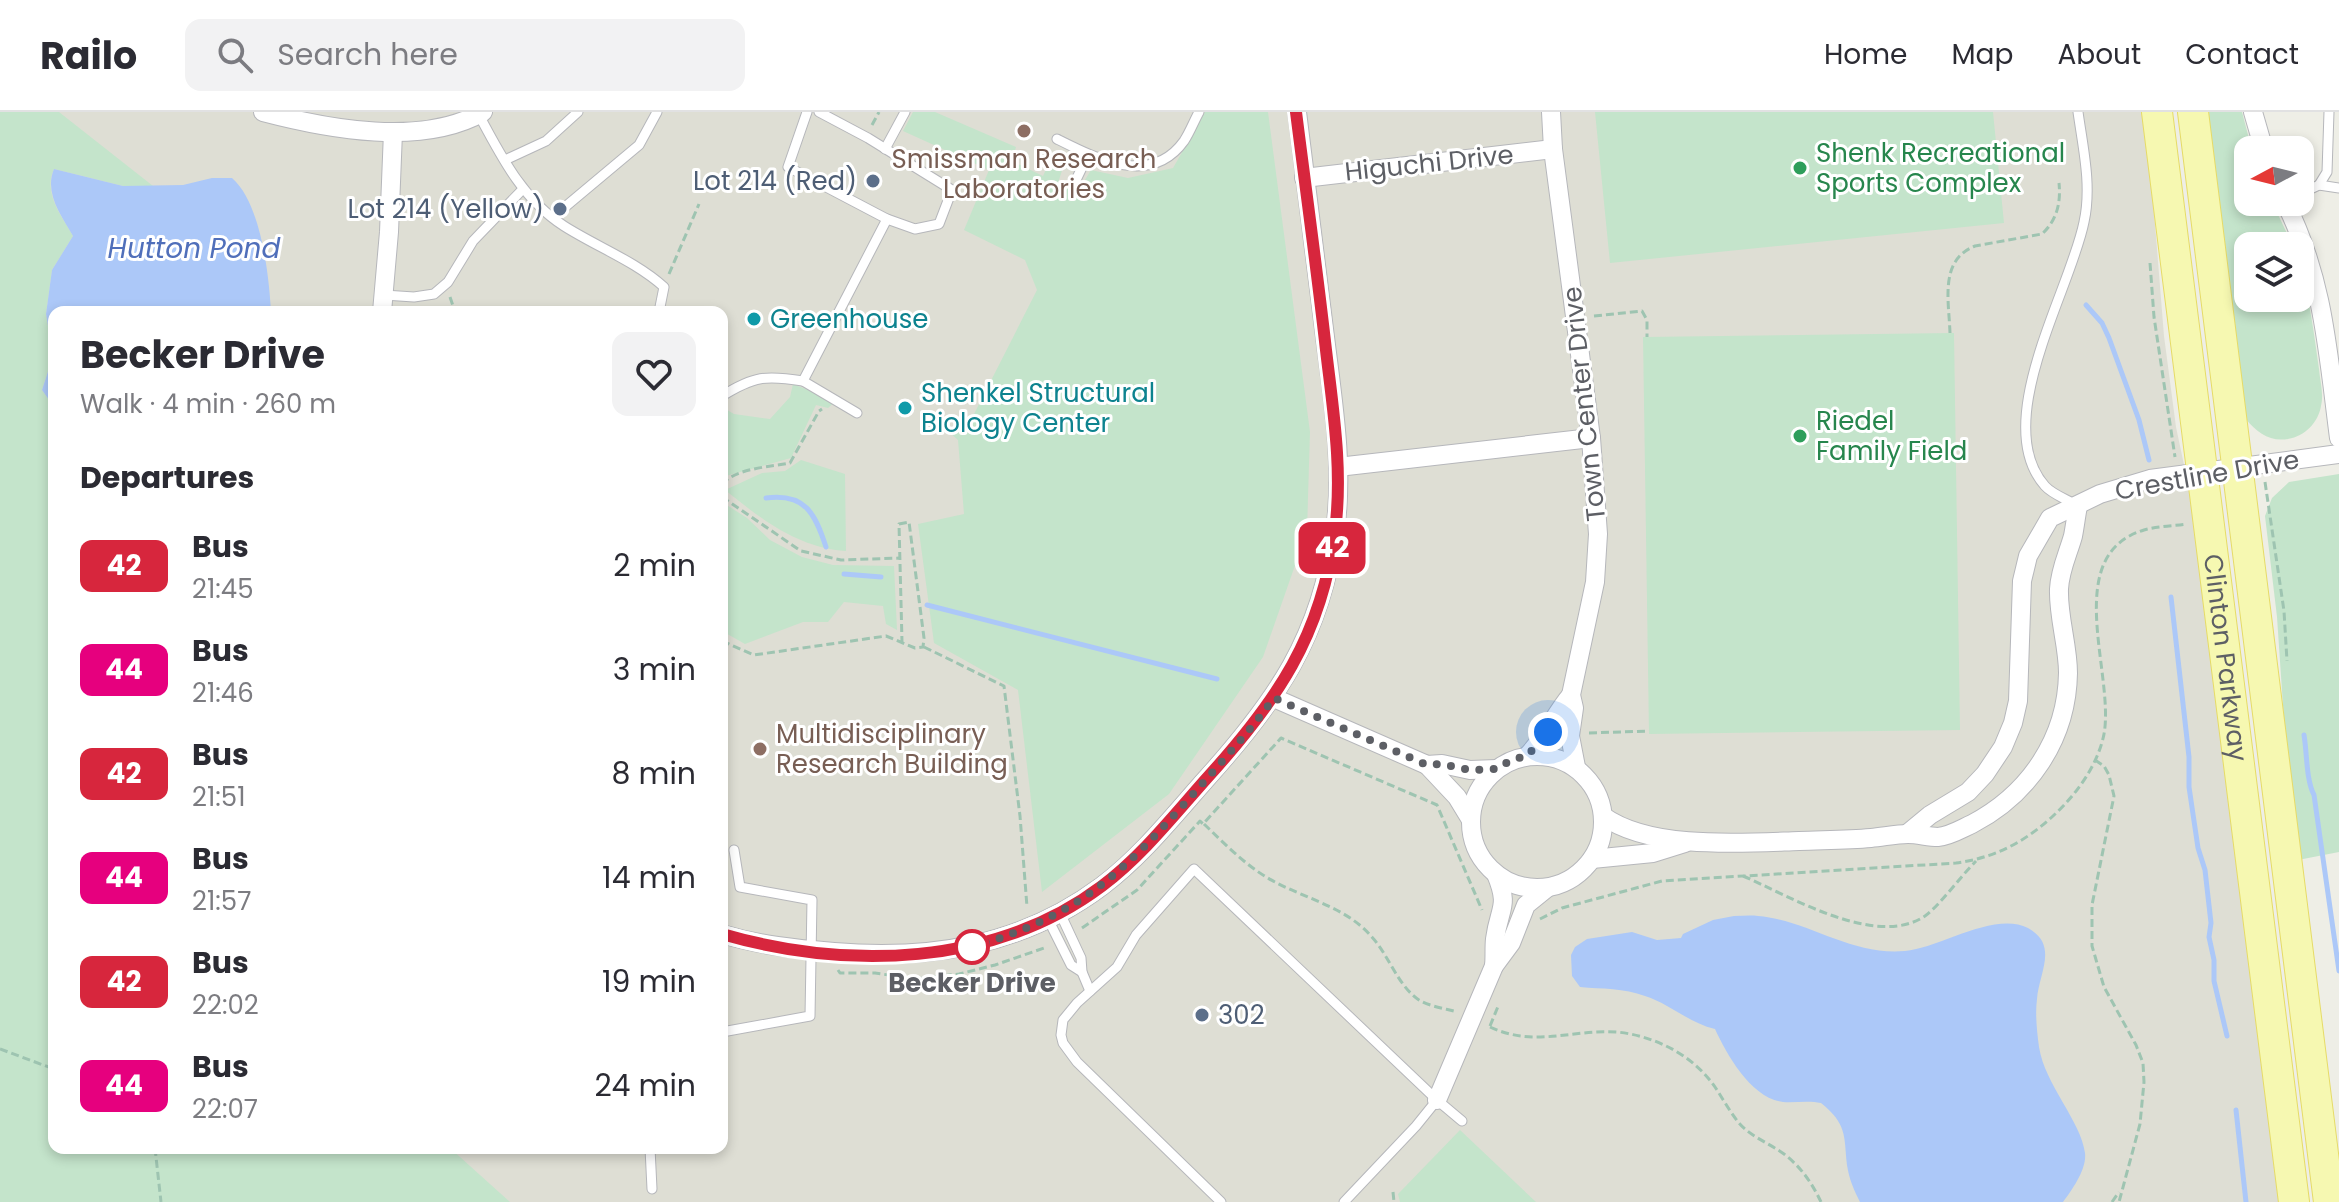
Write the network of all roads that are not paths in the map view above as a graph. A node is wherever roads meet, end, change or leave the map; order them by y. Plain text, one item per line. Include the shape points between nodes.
1 (263, 112) edge
2 (578, 112) edge
3 (657, 112) edge
4 (807, 112) edge
5 (819, 112) edge
6 (905, 112) edge
7 (1199, 112) edge
8 (1297, 112) edge
9 (1551, 112) edge
10 (2078, 112) edge
11 (2157, 112) edge
12 (2193, 112) edge
13 (2253, 112) edge
14 (2329, 112) edge
15 (481, 113) edge
16 (311, 117) edge
17 (393, 132) junction
18 (2260, 136) edge
19 (1057, 139) dead end
20 (2328, 140) junction
21 (2339, 141) edge
22 (885, 149) junction
23 (1553, 149) junction
24 (1088, 155) junction
25 (505, 160) junction
26 (1304, 178) junction
27 (1075, 182) dead end
28 (2319, 185) junction
29 (2314, 187) edge
30 (2339, 188) edge
31 (522, 190) junction
32 (2291, 216) edge
33 (553, 217) junction
34 (887, 219) junction
35 (383, 303) edge
36 (660, 306) edge
37 (803, 381) junction
38 (728, 392) edge
39 (857, 413) dead end
40 (1591, 438) junction
41 (2339, 438) edge
42 (2339, 454) edge
43 (1338, 467) junction
44 (2236, 467) junction
45 (2201, 471) junction
46 (2078, 506) junction
47 (1571, 695) junction
48 (1274, 698) junction
49 (1527, 756) junction
50 (1427, 765) junction
51 (1576, 767) junction
52 (1497, 769) junction
53 (1603, 816) junction
54 (1471, 820) junction
55 (1907, 834) junction
56 (1687, 842) junction
57 (734, 850) dead end
58 (1592, 859) junction
59 (1496, 874) junction
60 (1547, 888) junction
61 (1046, 916) junction
62 (728, 936) edge
63 (811, 951) junction
64 (1494, 966) junction
65 (1090, 991) junction
66 (728, 1031) edge
67 (1437, 1100) junction
68 (1462, 1121) dead end
69 (650, 1154) edge
70 (652, 1189) dead end
71 (1221, 1202) edge
72 (1344, 1202) edge
73 (2294, 1202) edge
74 (2329, 1202) edge

1 - 16 street
2 - 25 lane via 546,141
3 - 33 lane via 639,145
4 - 34 lane via 788,167
5 - 22 lane
6 - 22 lane
7 - 24 lane via 1169,157 1143,167
8 - 26 street
9 - 23 street, Town Center Drive
10 - 46 lane via 2088,196 2084,225 2040,350 2027,423 2034,470 2046,487
11 - 45 main road, Clinton Parkway
12 - 44 main road, Clinton Parkway
13 - 18 street
14 - 20 lane
15 - 17 street via 432,129
15 - 25 lane
16 - 17 street
17 - 35 street
19 - 24 lane
20 - 21 lane
20 - 28 lane via 2327,172
22 - 34 lane via 952,190 939,224 915,229
23 - 26 street, Higuchi Drive
23 - 40 street, Town Center Drive
24 - 27 lane
25 - 31 lane
26 - 43 street
28 - 29 lane
28 - 30 lane
31 - 33 lane
31 - 35 lane via 473,241 448,282 434,294
32 - 41 street via 2318,289
33 - 36 lane via 646,271 664,287
34 - 37 lane
37 - 38 lane via 749,380
37 - 39 lane
40 - 43 street
40 - 47 street, Town Center Drive via 1598,534 1595,582
42 - 44 street, Crestline Drive
43 - 48 street via 1335,533 1319,600 1295,663
44 - 45 street, Crestline Drive
44 - 74 main road, Clinton Parkway
45 - 46 street, Crestline Drive via 2127,485
45 - 73 main road, Clinton Parkway
46 - 55 street, Crestline Drive via 2050,518 2028,556 2022,581 2018,701 2003,747 1968,792
46 - 55 street via 2059,592 2068,673 2065,704 2044,758 2012,798 1986,816 1939,837
47 - 49 street, Town Center Drive
47 - 51 street, Town Center Drive
48 - 50 street
48 - 61 street via 1126,866 1102,886
49 - 51 street via 1544,755
49 - 52 street
50 - 52 street
50 - 54 street
51 - 53 street via 1594,789
52 - 54 street via 1478,791
53 - 56 street via 1634,832
53 - 58 street
54 - 59 street via 1477,850
55 - 56 street
56 - 58 street via 1653,853
57 - 63 lane via 740,887 812,900
58 - 60 street via 1573,878
59 - 60 street via 1520,886
59 - 64 street via 1505,906
60 - 64 street via 1526,905 1511,943
61 - 63 street via 1004,938 961,950 892,955
61 - 65 lane
62 - 63 street
63 - 66 lane via 810,1016
64 - 67 street
65 - 67 lane via 1117,967 1136,935 1194,869
65 - 71 lane via 1063,1020 1067,1051
67 - 68 lane
67 - 72 lane
69 - 70 lane

